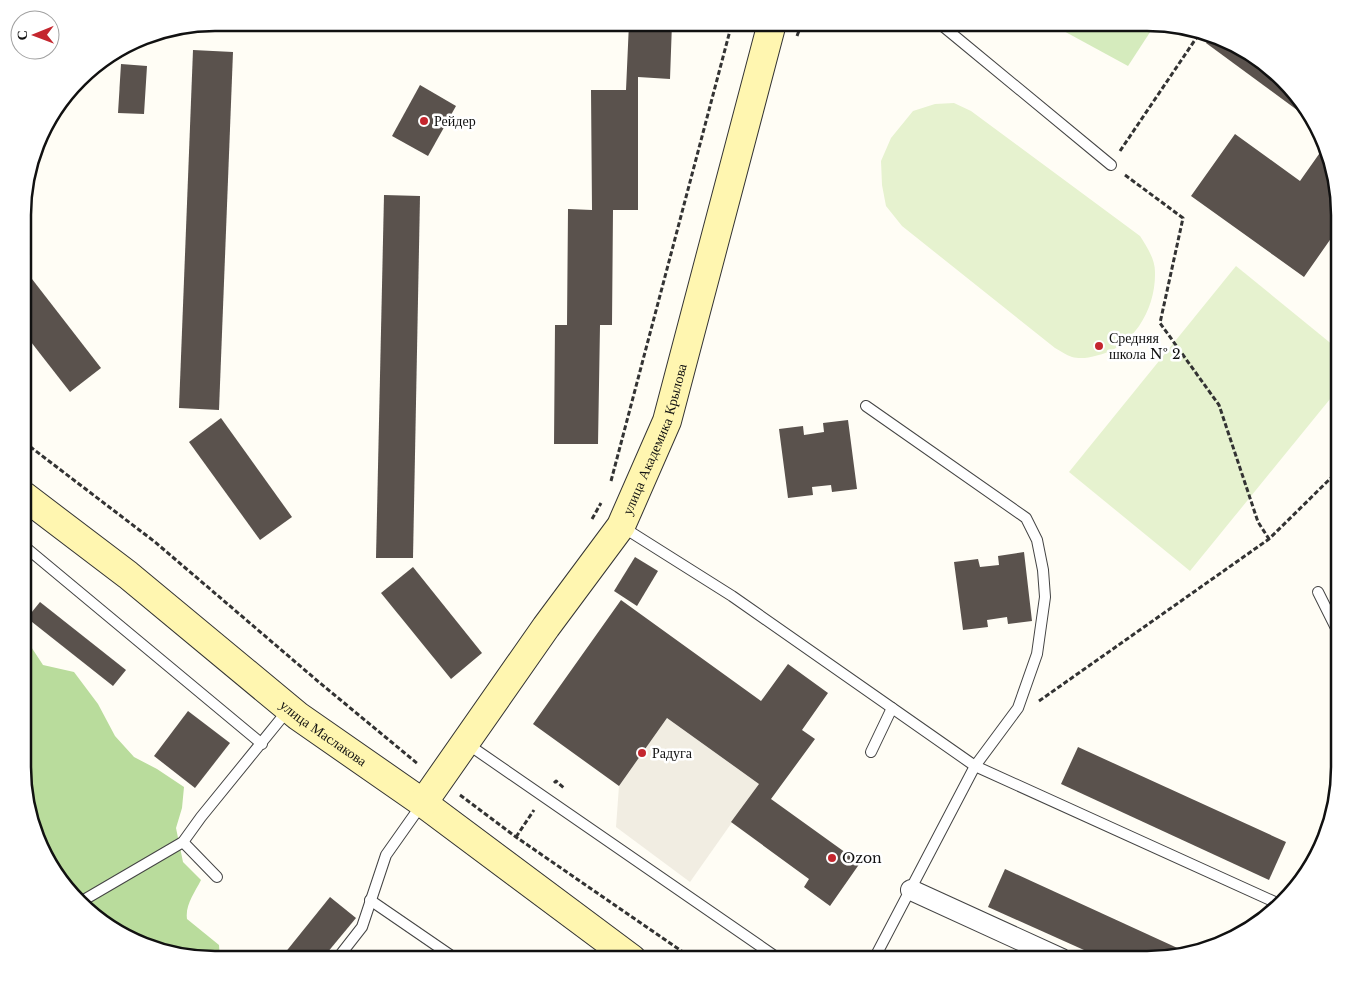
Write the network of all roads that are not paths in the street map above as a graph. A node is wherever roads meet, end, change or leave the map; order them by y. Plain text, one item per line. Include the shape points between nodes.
1 (770, 31) edge
2 (949, 31) edge
3 (1111, 165) road end
4 (866, 406) dead end
5 (31, 501) edge
6 (621, 526) junction
7 (31, 552) edge
8 (1318, 592) dead end
9 (1331, 618) edge
10 (892, 708) junction
11 (289, 709) junction
12 (465, 742) junction
13 (262, 744) junction
14 (871, 752) dead end
15 (974, 766) junction
16 (422, 803) junction
17 (183, 842) junction
18 (217, 877) dead end
19 (911, 890) junction
20 (87, 898) edge
21 (370, 900) junction
22 (1273, 901) edge
23 (344, 951) edge
24 (444, 951) edge
25 (621, 951) edge
26 (767, 951) edge
27 (878, 951) edge
28 (1043, 951) edge

1 - 6 street, улица Академика Крылова via 666,421
2 - 3 lane
4 - 15 lane via 1026,518 1037,540 1045,597 1037,654 1018,708
5 - 11 street, улица Маслакова via 128,575
6 - 10 lane via 732,596
6 - 12 street, улица Академика Крылова
7 - 13 lane
8 - 9 lane
10 - 14 lane
10 - 15 lane
11 - 13 lane
11 - 16 street, улица Маслакова
12 - 16 street, улица Академика Крылова
12 - 26 lane
13 - 17 lane
15 - 19 lane
15 - 22 lane
16 - 21 lane via 386,855
16 - 25 street, улица Маслакова
17 - 18 lane
17 - 20 lane
19 - 27 lane
19 - 28 street
21 - 23 lane via 362,928
21 - 24 lane

